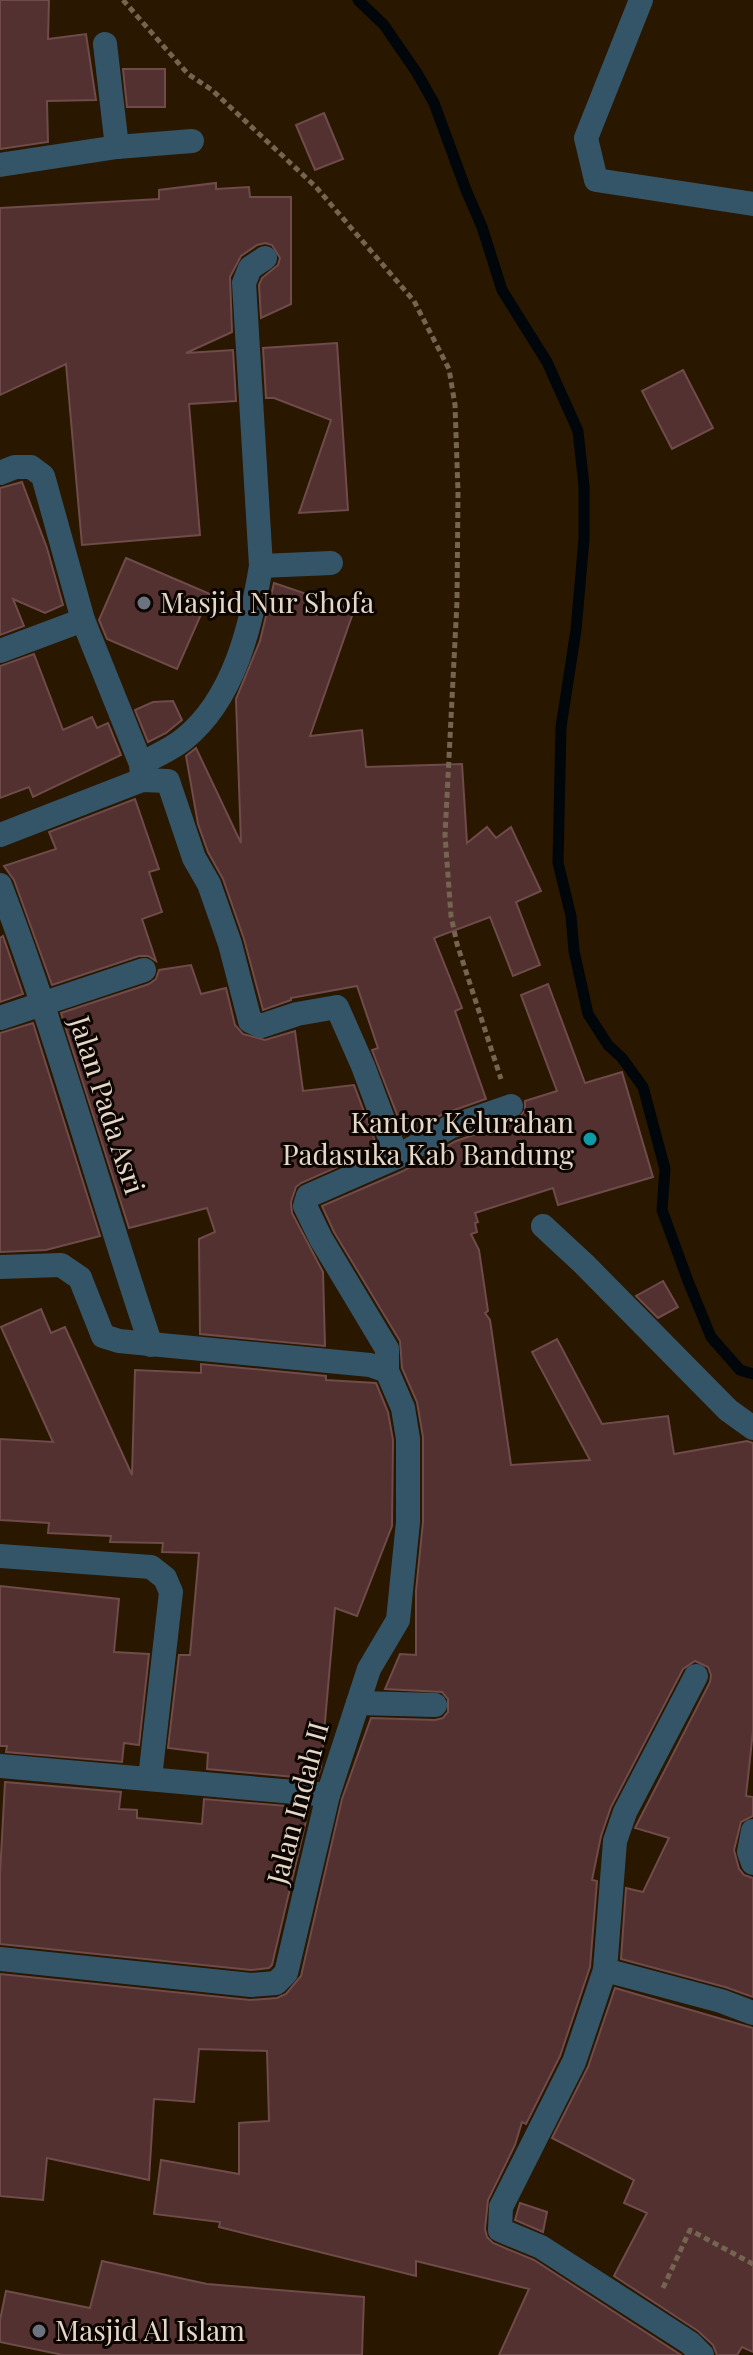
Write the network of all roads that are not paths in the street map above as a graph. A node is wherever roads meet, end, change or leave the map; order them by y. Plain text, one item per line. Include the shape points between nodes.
1 (641, 0) edge
2 (105, 44) dead end
3 (192, 141) dead end
4 (117, 147) junction
5 (0, 165) edge
6 (753, 204) edge
7 (265, 258) dead end
8 (0, 473) edge
9 (331, 563) dead end
10 (261, 566) junction
11 (83, 620) junction
12 (0, 651) edge
13 (141, 772) junction
14 (0, 835) edge
15 (0, 885) edge
16 (144, 970) dead end
17 (43, 1003) junction
18 (0, 1018) edge
19 (511, 1106) road end
20 (397, 1157) junction
21 (543, 1226) dead end
22 (122, 1263) junction
23 (0, 1267) edge
24 (80, 1278) junction
25 (151, 1345) junction
26 (387, 1371) junction
27 (753, 1428) edge
28 (0, 1556) edge
29 (696, 1676) dead end
30 (358, 1703) junction
31 (435, 1705) dead end
32 (0, 1766) edge
33 (150, 1778) junction
34 (328, 1795) junction
35 (753, 1831) edge
36 (753, 1863) edge
37 (0, 1959) edge
38 (605, 1970) junction
39 (753, 2013) edge
40 (702, 2355) edge

1 - 6 street via 586,138 596,180
2 - 4 street
3 - 4 street
4 - 5 street
7 - 10 street via 250,268 244,283
8 - 11 street via 31,467 43,476
9 - 10 street
10 - 13 street via 246,632 214,708 184,740
11 - 12 street
11 - 13 street
13 - 14 street
13 - 20 street via 168,781 230,944 250,1021 261,1026 337,1007
15 - 17 street, Jalan Pada Asri
16 - 17 street
17 - 18 street
17 - 22 street, Jalan Pada Asri
19 - 20 street, Jalan Indah II via 450,1127
20 - 26 street, Jalan Indah II via 308,1196 305,1206 387,1349
21 - 27 street via 728,1410
22 - 24 street
22 - 25 street, Jalan Pada Asri
23 - 24 street via 61,1265
24 - 25 street via 103,1336
25 - 26 street via 370,1365
26 - 30 street, Jalan Indah II via 403,1408 408,1439 407,1536 398,1620 369,1669
28 - 33 street via 151,1567 165,1578 171,1592
29 - 38 street via 642,1775 615,1841
30 - 31 street
30 - 34 street, Jalan Indah II
32 - 33 street
33 - 34 street
34 - 37 street, Jalan Indah II via 286,1973 276,1983 251,1985
35 - 36 street
38 - 39 street
38 - 40 street via 574,2062 501,2207 500,2230 541,2247

